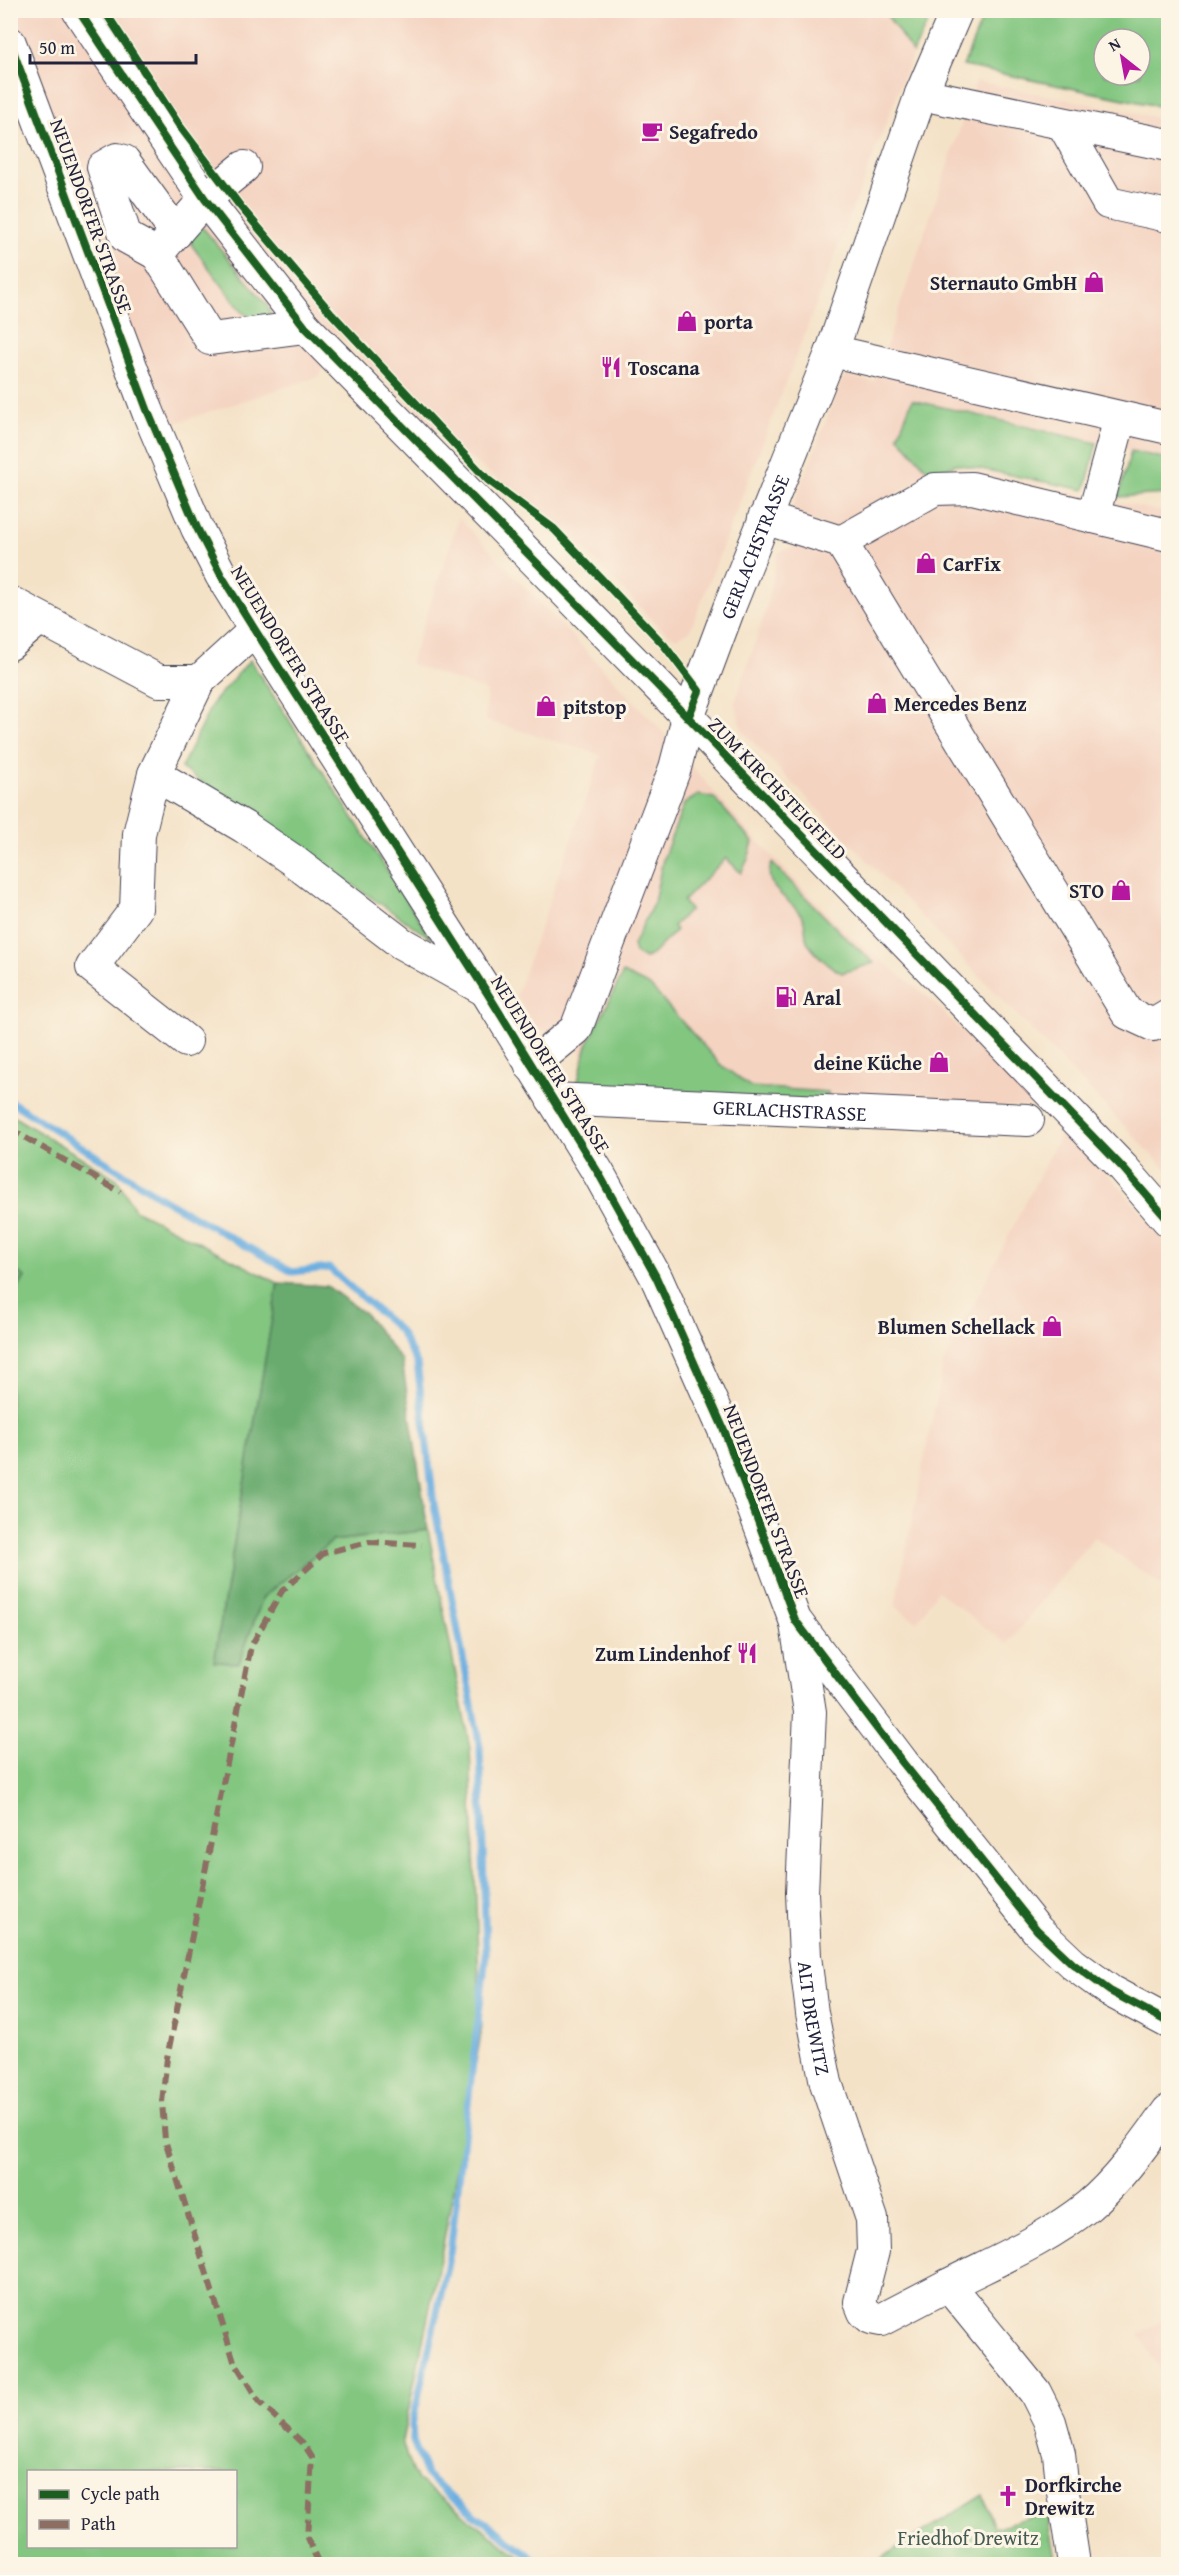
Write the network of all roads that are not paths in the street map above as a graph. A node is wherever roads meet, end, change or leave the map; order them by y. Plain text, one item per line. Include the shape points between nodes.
1 (78, 10) edge
2 (957, 10) edge
3 (10, 43) edge
4 (921, 94) junction
5 (1064, 124) junction
6 (1168, 145) edge
7 (244, 167) dead end
8 (205, 199) junction
9 (1168, 216) edge
10 (305, 327) junction
11 (832, 351) junction
12 (1120, 418) junction
13 (1168, 428) edge
14 (1093, 517) junction
15 (764, 518) junction
16 (1168, 535) edge
17 (841, 542) junction
18 (10, 602) edge
19 (39, 619) junction
20 (255, 630) junction
21 (10, 644) edge
22 (199, 681) junction
23 (688, 718) junction
24 (154, 774) junction
25 (486, 991) junction
26 (1168, 1016) edge
27 (186, 1041) dead end
28 (531, 1066) junction
29 (552, 1099) junction
30 (1028, 1120) dead end
31 (1168, 1220) edge
32 (795, 1620) junction
33 (1168, 2022) edge
34 (1168, 2111) edge
35 (948, 2285) junction
36 (1074, 2565) edge

1 - 8 street, ZUM KIRCHSTEIGFELD
2 - 4 street, GERLACHSTRASSE
3 - 20 street, NEUENDORFER STRASSE via 152,422 197,528
4 - 5 street
4 - 11 street, GERLACHSTRASSE
5 - 6 street
5 - 9 street via 1108,203
7 - 8 street
8 - 10 street, ZUM KIRCHSTEIGFELD
8 - 10 street via 166,243 210,339
10 - 23 street, ZUM KIRCHSTEIGFELD
11 - 12 street
11 - 15 street, GERLACHSTRASSE
12 - 13 street
12 - 14 street
14 - 16 street
14 - 17 street via 972,488 934,489
15 - 17 street
15 - 23 street, GERLACHSTRASSE
17 - 26 street via 1127,1013 1153,1025
18 - 19 street
19 - 21 street
19 - 22 street via 159,681
20 - 22 street
20 - 25 street, NEUENDORFER STRASSE
22 - 24 street
23 - 28 street, GERLACHSTRASSE via 675,768 576,1029
23 - 31 street, ZUM KIRCHSTEIGFELD via 1123,1168
24 - 25 street via 291,859 400,943
24 - 27 street via 140,834 136,909 92,967
25 - 28 street, NEUENDORFER STRASSE
28 - 29 street, NEUENDORFER STRASSE
29 - 30 street, GERLACHSTRASSE
29 - 32 street, NEUENDORFER STRASSE via 656,1277 724,1430
32 - 33 street, NEUENDORFER STRASSE via 1037,1930 1073,1964 1110,1991
32 - 35 street, ALT DREWITZ via 810,1712 802,1893 805,1956 826,2083 872,2218 873,2251 860,2302 864,2312 881,2320
34 - 35 street, ALT DREWITZ via 1114,2180 1089,2205 1039,2239
35 - 36 street via 1035,2392 1050,2422 1059,2454

